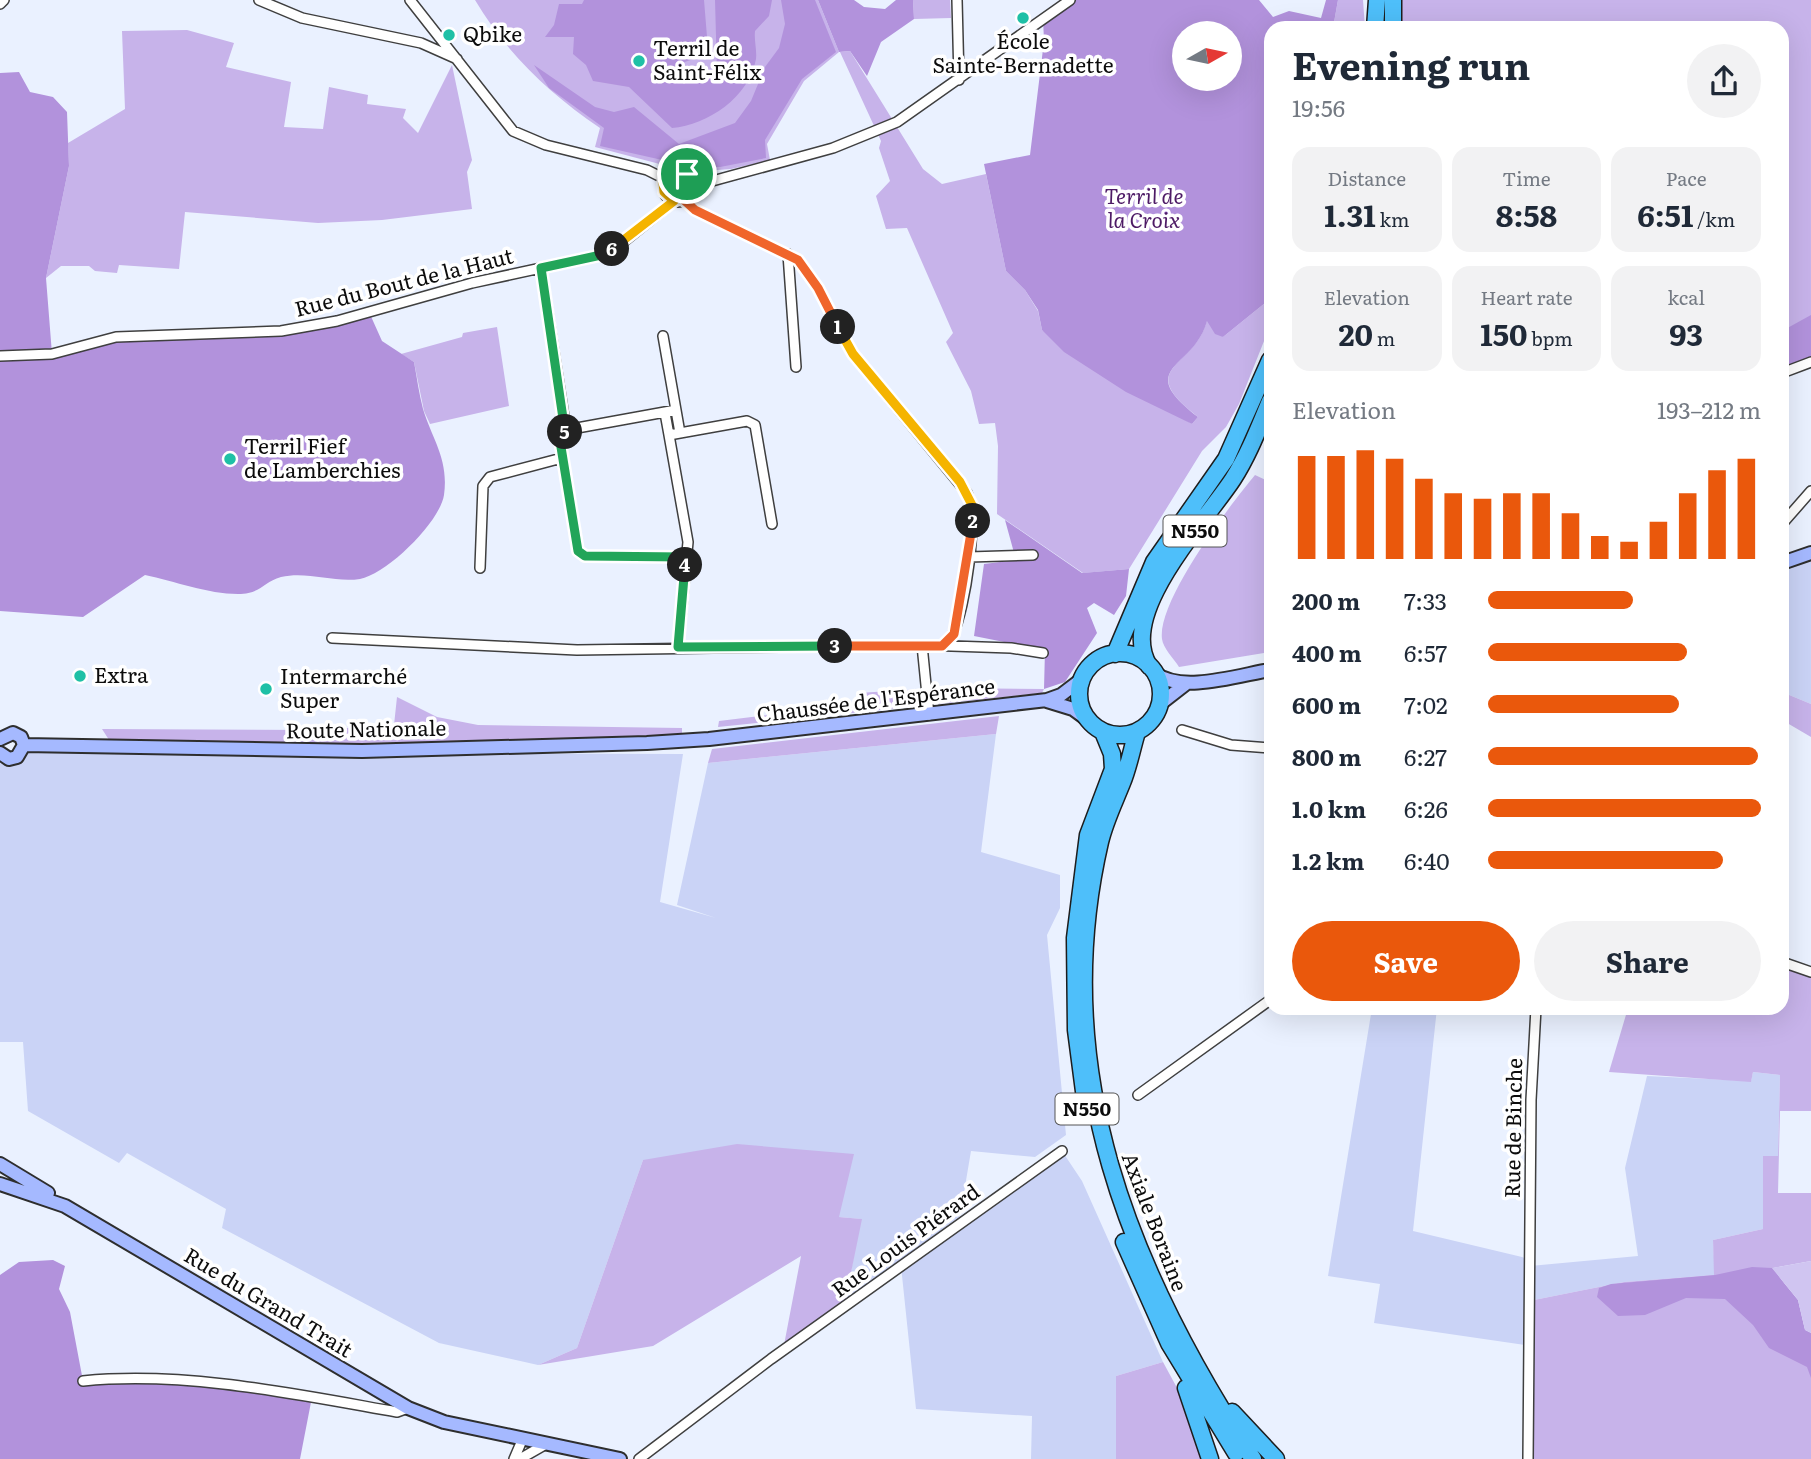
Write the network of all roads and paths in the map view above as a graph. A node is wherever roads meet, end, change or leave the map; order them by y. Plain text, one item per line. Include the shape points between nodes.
1 (259, 0) edge
2 (410, 0) edge
3 (957, 0) edge
4 (1070, 0) edge
5 (1377, 0) edge
6 (1393, 0) edge
7 (1376, 21) edge
8 (1393, 21) edge
9 (458, 60) junction
10 (959, 80) junction
11 (665, 179) junction
12 (694, 186) junction
13 (679, 201) junction
14 (788, 254) junction
15 (541, 268) junction
16 (663, 336) dead end
17 (0, 356) edge
18 (1811, 362) edge
19 (796, 367) dead end
20 (1789, 370) edge
21 (1264, 374) edge
22 (676, 410) junction
23 (665, 413) junction
24 (1264, 414) edge
25 (566, 429) junction
26 (680, 433) junction
27 (669, 435) junction
28 (562, 458) junction
29 (1811, 491) edge
30 (1789, 516) edge
31 (772, 524) dead end
32 (1811, 554) edge
33 (1033, 555) dead end
34 (685, 557) junction
35 (969, 557) junction
36 (1789, 562) edge
37 (480, 568) dead end
38 (332, 638) dead end
39 (922, 645) junction
40 (942, 646) junction
41 (678, 647) junction
42 (1044, 653) dead end
43 (1115, 654) junction
44 (1152, 669) junction
45 (1264, 671) edge
46 (1082, 679) junction
47 (1187, 683) junction
48 (1047, 700) junction
49 (1160, 704) junction
50 (929, 715) junction
51 (1088, 720) junction
52 (1182, 730) dead end
53 (1103, 732) junction
54 (1137, 732) junction
55 (0, 739) edge
56 (709, 739) joint
57 (24, 745) junction
58 (1264, 748) edge
59 (0, 753) edge
60 (1789, 964) edge
61 (1811, 972) edge
62 (1264, 1004) edge
63 (1536, 1015) edge
64 (1138, 1095) dead end
65 (1062, 1151) dead end
66 (0, 1164) edge
67 (0, 1171) edge
68 (15, 1174) junction
69 (3, 1183) edge
70 (65, 1206) junction
71 (1169, 1343) junction
72 (1194, 1364) junction
73 (83, 1381) dead end
74 (408, 1408) junction
75 (526, 1439) junction
76 (547, 1444) junction
77 (522, 1457) edge
78 (514, 1459) edge
79 (620, 1459) edge
80 (639, 1459) edge
81 (1210, 1459) edge
82 (1240, 1459) edge
83 (1253, 1459) edge
84 (1276, 1459) edge
85 (1528, 1459) edge

1 - 9 street via 302,18 421,43
2 - 9 street
3 - 10 street
4 - 10 street
5 - 7 highway
6 - 8 highway
9 - 11 street via 513,131
10 - 12 street via 875,132
11 - 12 street via 679,172 687,174
11 - 13 street via 664,192
12 - 13 street via 692,194
13 - 14 street
13 - 15 street, Rue du Bout de la Haut via 601,255
14 - 19 street
14 - 35 street via 818,288 853,354 967,493 973,517
15 - 17 street, Rue du Bout de la Haut via 281,331 116,337 52,354
15 - 25 street
16 - 22 street
18 - 20 street
21 - 43 highway, N550 via 1226,459 1154,562
22 - 23 street
22 - 26 street
23 - 25 street
23 - 27 street
24 - 44 highway, N550 via 1241,466 1154,596 1140,634 1142,655
25 - 28 street via 560,441
26 - 27 street
26 - 31 street via 747,421 755,425
27 - 34 street via 688,542
28 - 34 street via 581,554
28 - 37 street via 490,477 483,486
29 - 30 street
32 - 36 main road
33 - 35 street
34 - 41 street
35 - 40 street via 954,634
38 - 41 street via 577,650
39 - 40 street
39 - 41 street
39 - 50 street
40 - 42 street
43 - 44 highway via 1135,656
43 - 46 highway via 1094,663
44 - 47 main road via 1163,680
44 - 49 highway, N550
45 - 47 main road
46 - 48 main road
46 - 51 highway via 1079,698
47 - 49 main road
48 - 50 main road, Chaussée de l'Espérance
48 - 51 main road
49 - 54 highway, N550 via 1151,721
50 - 56 main road, Chaussée de l'Espérance
51 - 53 highway
52 - 58 street via 1231,745
53 - 54 highway
53 - 71 highway, Axiale Boraine / N550 via 1113,769 1082,862 1074,938 1076,1030 1088,1120 1105,1189 1136,1275
54 - 72 highway, Axiale Boraine / N550 via 1098,852 1087,935 1086,1022 1098,1112 1117,1194 1151,1280
55 - 57 main road via 13,733
56 - 57 main road, Route Nationale via 362,751
57 - 59 main road via 17,757 9,759
60 - 61 street
62 - 64 street
63 - 85 street, Rue de Binche
65 - 80 street, Rue Louis Piérard
66 - 68 main road
67 - 69 street
68 - 69 street via 15,1180
68 - 70 main road
69 - 70 main road, Rue du Grand Trait
70 - 74 main road, Rue du Grand Trait
71 - 81 highway
71 - 82 highway, Axiale Boraine / N550
72 - 83 highway, Axiale Boraine / N550
72 - 84 highway
73 - 74 street via 144,1377 397,1412
74 - 75 main road, Rue du Grand Trait via 444,1422
75 - 76 main road, Rue du Grand Trait
75 - 77 street
75 - 78 street
76 - 77 street
76 - 79 main road, Rue du Grand Trait

